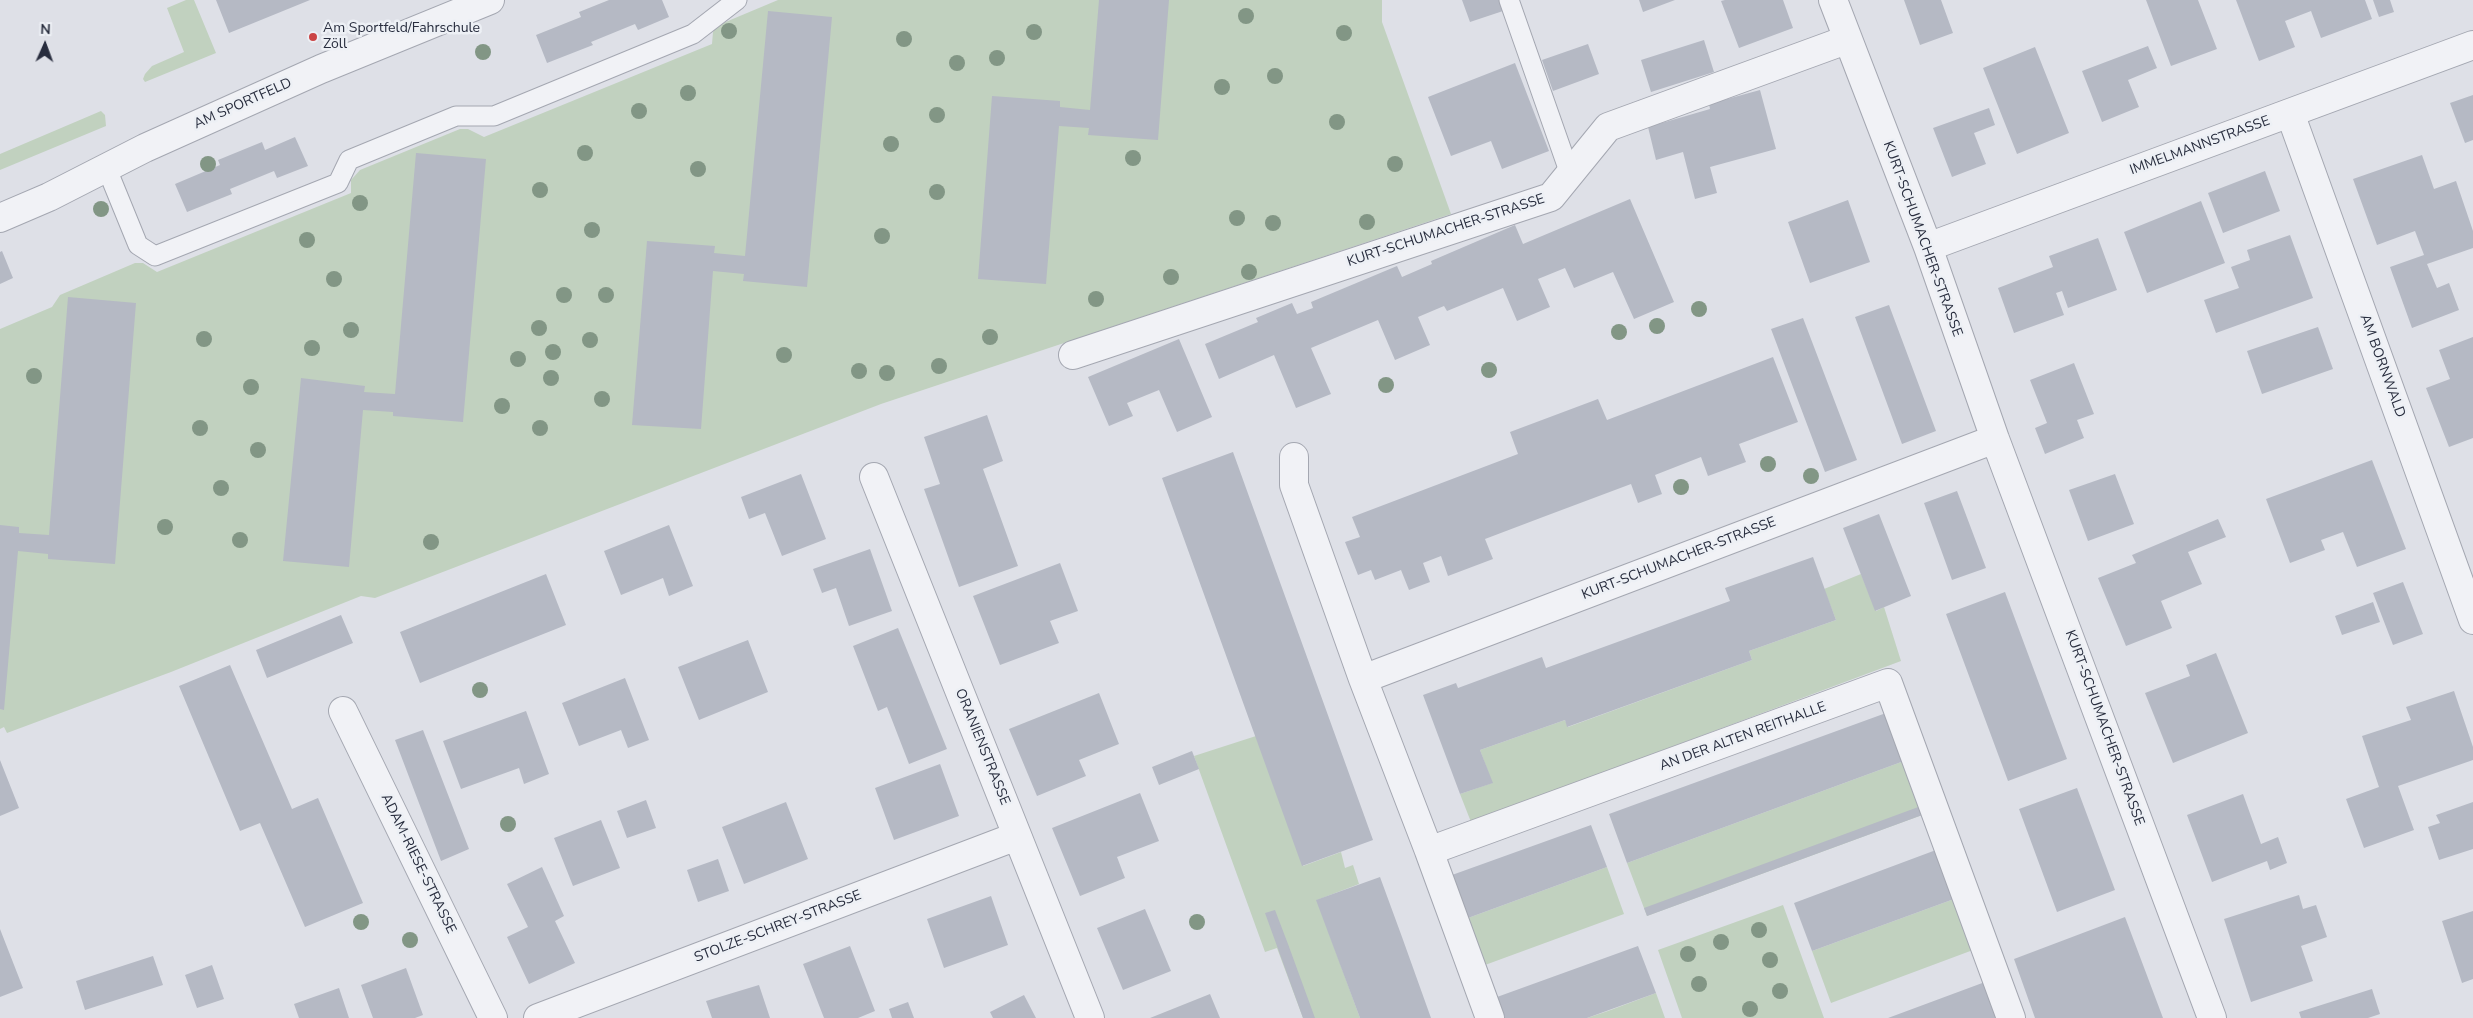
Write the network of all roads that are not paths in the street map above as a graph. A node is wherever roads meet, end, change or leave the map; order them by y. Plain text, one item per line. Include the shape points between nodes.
1 (490, 0) edge
2 (736, 0) edge
3 (1509, 0) edge
4 (1832, 0) edge
5 (716, 6) edge
6 (1846, 40) junction
7 (2473, 45) edge
8 (2290, 113) junction
9 (107, 169) junction
10 (1570, 174) junction
11 (0, 218) edge
12 (1928, 247) junction
13 (1073, 355) dead end
14 (1995, 439) junction
15 (1294, 457) dead end
16 (874, 477) dead end
17 (2473, 620) edge
18 (1363, 679) junction
19 (344, 711) dead end
20 (1017, 836) junction
21 (1429, 851) junction
22 (493, 1018) edge
23 (538, 1018) edge
24 (1090, 1018) edge
25 (1490, 1018) edge
26 (2011, 1018) edge
27 (2212, 1018) edge

1 - 9 street, AM SPORTFELD via 321,69 145,148
2 - 5 lane
3 - 10 lane
4 - 6 street, KURT-SCHUMACHER-STRASSE
5 - 9 lane via 692,34 494,116 456,116 349,160 338,183 155,256 138,245
6 - 10 street, KURT-SCHUMACHER-STRASSE via 1608,127
6 - 12 street, KURT-SCHUMACHER-STRASSE
7 - 8 street, IMMELMANNSTRASSE
8 - 12 street, IMMELMANNSTRASSE
8 - 17 street, AM BORNWALD
9 - 11 street, AM SPORTFELD
10 - 13 street, KURT-SCHUMACHER-STRASSE via 1551,197
12 - 14 street, KURT-SCHUMACHER-STRASSE
14 - 18 street, KURT-SCHUMACHER-STRASSE
14 - 27 street, KURT-SCHUMACHER-STRASSE
15 - 18 street via 1294,485
16 - 20 street, ORANIENSTRASSE
18 - 21 street
19 - 22 street, ADAM-RIESE-STRASSE
20 - 23 street, STOLZE-SCHREY-STRASSE
20 - 24 street, ORANIENSTRASSE
21 - 25 street
21 - 26 street, AN DER ALTEN REITHALLE via 1888,683

